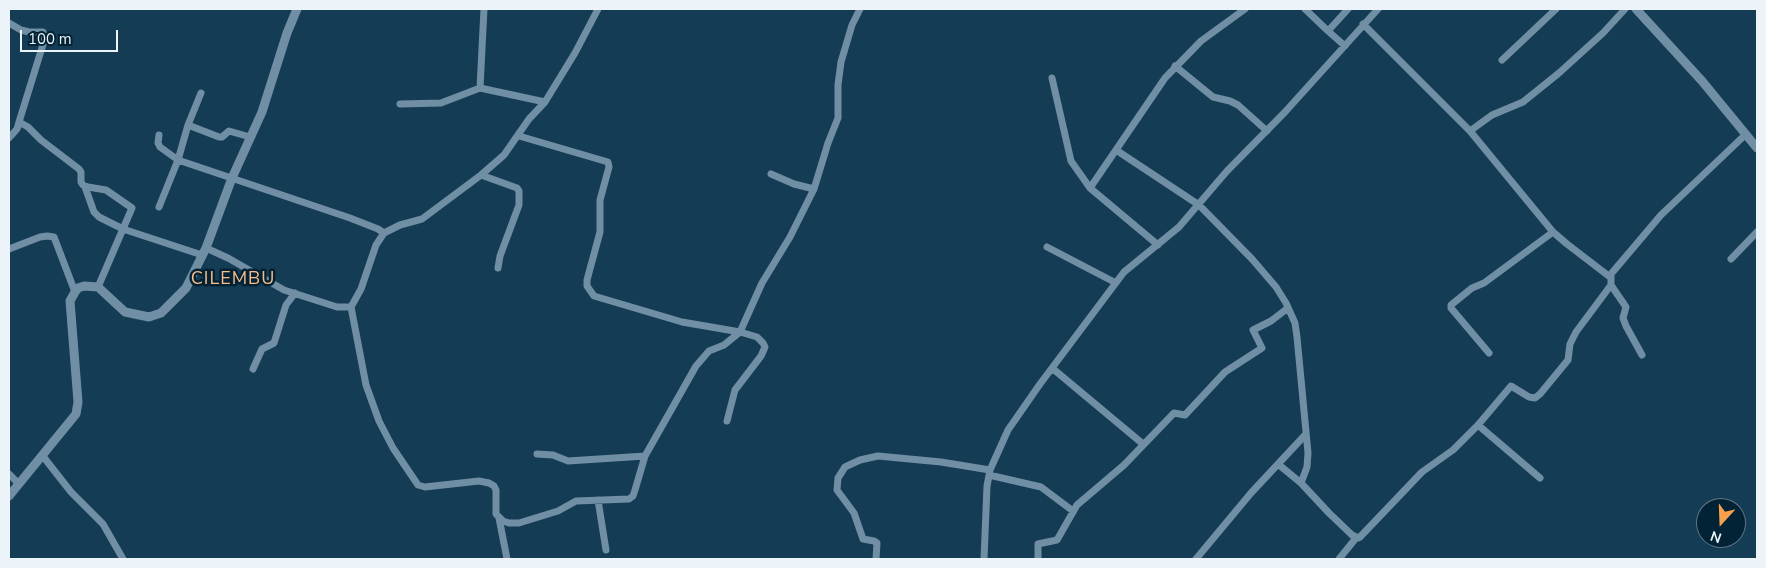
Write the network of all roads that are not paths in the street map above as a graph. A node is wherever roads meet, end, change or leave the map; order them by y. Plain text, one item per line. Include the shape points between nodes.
1 (297, 9) edge
2 (484, 9) edge
3 (598, 9) edge
4 (860, 9) edge
5 (1245, 9) edge
6 (1306, 9) edge
7 (1348, 9) edge
8 (1378, 9) edge
9 (1556, 9) edge
10 (1625, 9) edge
11 (1636, 9) edge
12 (9, 23) edge
13 (1363, 24) junction
14 (1328, 31) junction
15 (1345, 46) junction
16 (1502, 60) dead end
17 (1175, 66) junction
18 (1052, 78) dead end
19 (480, 88) junction
20 (201, 93) dead end
21 (545, 102) junction
22 (400, 104) dead end
23 (19, 122) junction
24 (188, 125) junction
25 (1267, 131) junction
26 (1470, 131) junction
27 (159, 135) dead end
28 (1745, 135) junction
29 (519, 136) junction
30 (250, 137) junction
31 (9, 138) edge
32 (1757, 148) edge
33 (1116, 150) junction
34 (178, 160) junction
35 (481, 174) junction
36 (772, 174) dead end
37 (232, 178) junction
38 (85, 187) junction
39 (814, 188) junction
40 (1090, 188) junction
41 (1199, 205) junction
42 (159, 207) dead end
43 (123, 229) junction
44 (1553, 232) junction
45 (1757, 232) edge
46 (384, 233) junction
47 (1158, 245) junction
48 (1048, 247) dead end
49 (9, 249) edge
50 (204, 252) junction
51 (1731, 259) dead end
52 (498, 268) dead end
53 (1610, 277) junction
54 (1116, 283) junction
55 (1611, 286) junction
56 (98, 287) junction
57 (75, 292) junction
58 (295, 293) junction
59 (351, 307) junction
60 (1288, 308) junction
61 (740, 332) junction
62 (1489, 353) dead end
63 (1642, 355) dead end
64 (1052, 368) junction
65 (253, 370) dead end
66 (727, 421) dead end
67 (1478, 425) junction
68 (1306, 434) junction
69 (1143, 444) junction
70 (537, 454) dead end
71 (42, 455) junction
72 (645, 456) junction
73 (1278, 464) junction
74 (989, 473) junction
75 (9, 474) edge
76 (1540, 478) dead end
77 (1302, 483) junction
78 (19, 484) junction
79 (9, 496) edge
80 (598, 500) junction
81 (1073, 511) junction
82 (499, 518) junction
83 (1356, 538) junction
84 (606, 550) dead end
85 (123, 559) edge
86 (507, 559) edge
87 (876, 559) edge
88 (984, 559) edge
89 (1038, 559) edge
90 (1196, 559) edge
91 (1338, 559) edge

1 - 30 street via 262,112
2 - 19 street
3 - 21 street
4 - 39 street via 841,62 838,118
5 - 17 street via 1201,41
6 - 14 street
7 - 14 street
8 - 13 street
9 - 16 street
10 - 26 street via 1603,33 1523,102 1492,115
11 - 28 street via 1702,81
12 - 23 street via 21,30 45,34
13 - 15 street
13 - 26 street
14 - 15 street
15 - 25 street
17 - 25 street via 1213,98 1238,105
17 - 33 street
18 - 40 street via 1071,161
19 - 21 street
19 - 22 street via 441,102
20 - 24 street
21 - 29 street
23 - 31 street
23 - 38 street via 79,169
24 - 30 street via 219,138 229,131
24 - 34 street
25 - 41 street
26 - 44 street
27 - 34 street via 160,146
28 - 32 street
28 - 53 street via 1661,215
29 - 35 street via 500,159
29 - 61 street via 608,162 600,200 600,232 587,286 594,296 682,322
30 - 37 street
33 - 40 street
33 - 41 street
34 - 37 street
34 - 42 street
35 - 46 street via 422,218
35 - 52 street via 519,191 519,205
36 - 39 street via 794,184
37 - 46 street
37 - 50 street
38 - 43 street via 98,217
38 - 43 street via 106,190 132,208
39 - 61 street via 762,283
40 - 47 street
41 - 47 street
41 - 60 street via 1252,259 1276,287
43 - 50 street
43 - 56 street
44 - 53 street
44 - 62 street via 1451,305
45 - 51 street
46 - 59 street
47 - 54 street via 1128,268
48 - 54 street
49 - 57 street via 40,237 54,237
50 - 56 street via 184,291 155,316 125,312
50 - 58 street via 228,258 278,287
53 - 55 street
54 - 64 street
55 - 63 street via 1626,307 1623,318
55 - 67 street via 1576,332 1563,368 1540,394 1535,398 1529,397 1511,386
56 - 57 street via 84,286
57 - 71 street via 70,301 70,313 78,405 76,414
58 - 59 street via 337,307
58 - 65 street via 286,305 274,343 262,350
59 - 82 street via 366,385 393,448 416,483 425,487 479,481 489,483 496,490 495,508
60 - 68 street via 1297,337
60 - 69 street via 1253,330 1262,348 1225,372 1185,415 1174,413
61 - 66 street via 757,337 765,347 735,390
61 - 72 street via 724,346 709,351 700,359
64 - 69 street
64 - 74 street via 1008,430
67 - 76 street
67 - 83 street via 1453,450 1422,472
68 - 73 street
68 - 77 street via 1308,460
69 - 81 street
70 - 72 street via 553,455 568,461
71 - 78 street
71 - 85 street via 71,492 103,524
72 - 80 street via 633,496 629,499
73 - 77 street
73 - 90 street
74 - 81 street via 1041,487
74 - 87 street via 925,460 878,456 845,467 838,478 837,490 854,513 863,539 877,543
74 - 88 street
75 - 78 street
77 - 83 street
78 - 79 street
80 - 82 street via 576,501 558,511 519,523
80 - 84 street
81 - 89 street via 1057,540 1038,544
82 - 86 street
83 - 91 street

